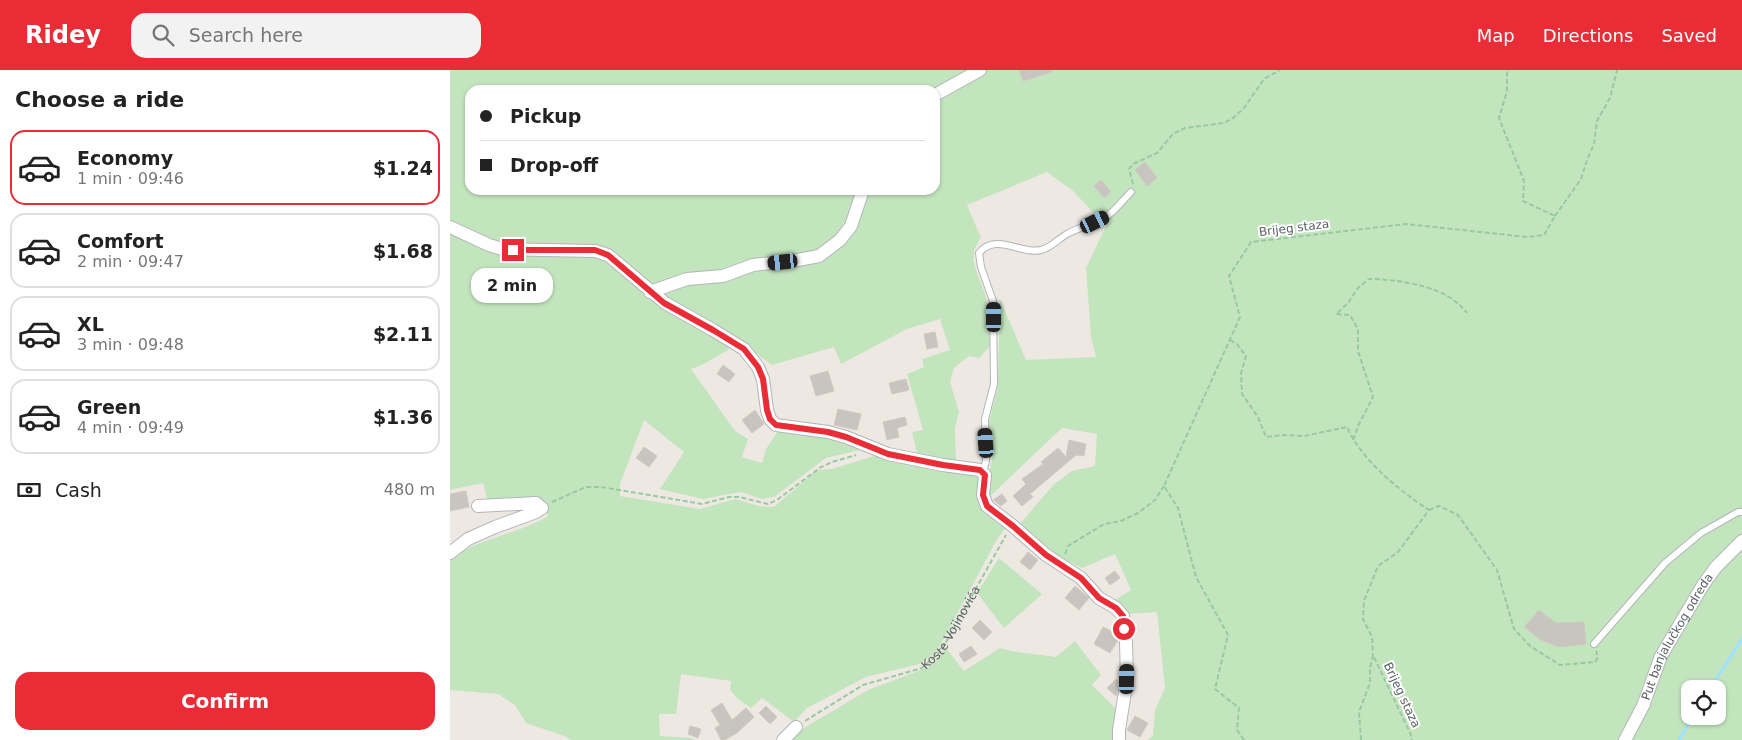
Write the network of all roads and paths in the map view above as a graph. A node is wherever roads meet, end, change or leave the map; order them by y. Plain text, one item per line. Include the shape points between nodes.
1 (980, 70) edge
2 (1280, 70) edge
3 (1507, 70) edge
4 (1617, 70) edge
5 (940, 92) edge
6 (1130, 192) joint
7 (861, 195) edge
8 (1556, 216) junction
9 (450, 226) edge
10 (650, 292) junction
11 (1467, 313) dead end
12 (1230, 340) junction
13 (1353, 440) junction
14 (875, 449) junction
15 (984, 472) junction
16 (1164, 486) junction
17 (478, 506) dead end
18 (542, 508) junction
19 (1430, 510) junction
20 (1742, 512) edge
21 (1013, 526) junction
22 (1742, 541) edge
23 (450, 553) edge
24 (1060, 564) junction
25 (1594, 644) joint
26 (1373, 655) junction
27 (796, 727) joint
28 (783, 740) edge
29 (1119, 740) edge
30 (1244, 740) edge
31 (1362, 740) edge
32 (1412, 740) edge
33 (1625, 740) edge

1 - 5 street
2 - 6 path via 1264,79 1233,118 1224,123 1179,131 1157,153 1133,164 1129,169 1133,185
3 - 8 path via 1508,91 1499,118 1524,181 1523,200
4 - 8 path via 1610,98 1597,121 1594,144 1581,179
6 - 15 lane via 1106,217 1039,251 989,244 979,253 993,301 994,384 985,419
7 - 10 street via 851,226 840,240 819,256 753,265 723,276 687,279
8 - 12 path, Brijeg staza via 1544,236 1406,224 1251,242 1229,276 1240,317
9 - 10 street via 502,249 595,250 608,255
10 - 14 street via 744,349 758,367 767,410 776,425 828,432
11 - 13 path via 1439,292 1404,281 1369,279 1358,288 1336,314 1350,315 1358,329 1358,351 1373,397
12 - 13 path via 1246,356 1241,374 1242,394 1258,417 1266,437 1284,434 1304,436 1347,427
12 - 16 path, Brijeg staza
13 - 19 path via 1387,477
14 - 15 street
14 - 18 path via 821,467 768,504 738,497 702,504 586,487
15 - 21 street via 983,495 987,506
16 - 24 path, Brijeg staza via 1155,500 1138,513 1104,524 1068,546
16 - 30 path via 1178,508 1196,576 1228,635 1215,689 1239,708 1237,730
17 - 18 street via 536,503
18 - 23 street via 468,539
19 - 25 path via 1439,506 1458,515 1473,535 1497,570 1514,629 1530,646 1560,665 1574,665 1594,662 1598,657
19 - 26 path via 1398,552 1378,566 1364,601 1363,619 1372,637
20 - 25 lane via 1701,533 1665,563
21 - 24 street
21 - 27 path, Koste Vojinovića via 1003,538 941,652 922,668 863,685
22 - 33 street, Put banjalučkog odreda via 1703,585 1661,656 1643,706
24 - 29 street via 1081,578 1099,598 1123,616 1127,679
26 - 31 path, Brijeg staza via 1370,684 1359,712
26 - 32 path, Brijeg staza
27 - 28 street

